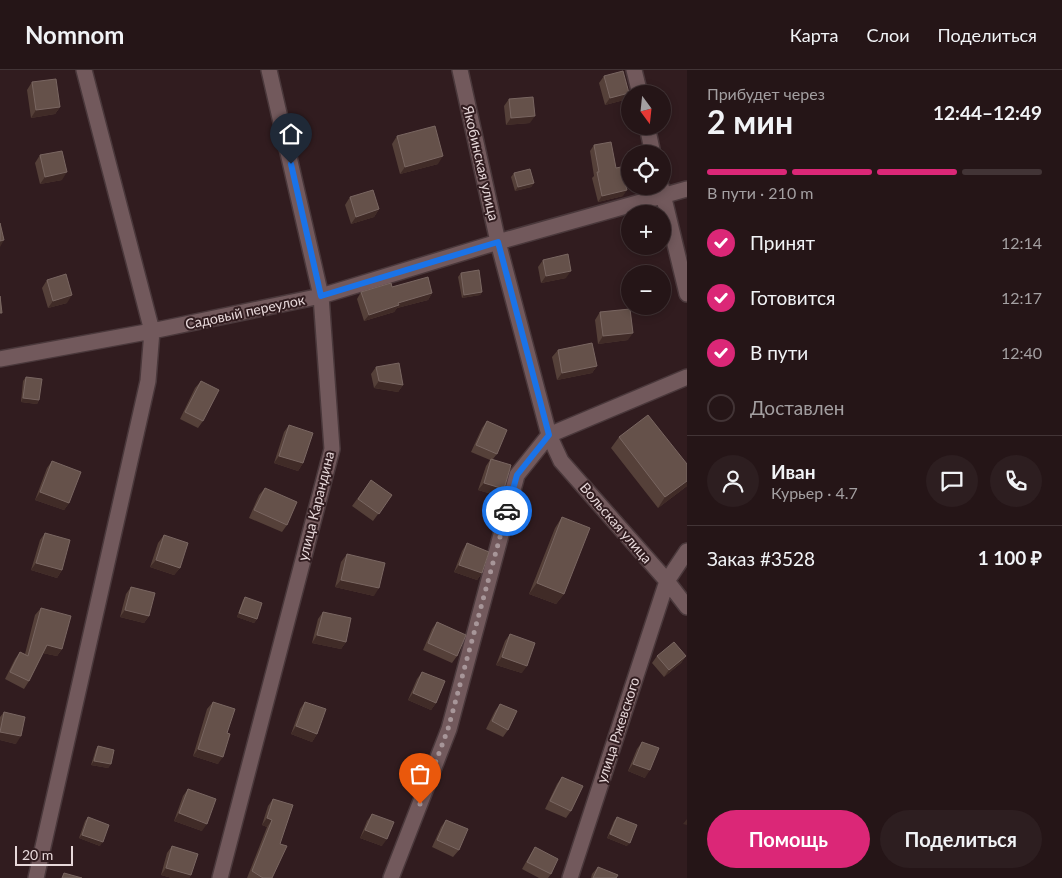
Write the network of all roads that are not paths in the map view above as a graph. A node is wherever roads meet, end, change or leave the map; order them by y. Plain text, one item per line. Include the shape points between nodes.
1 (84, 70) edge
2 (269, 70) edge
3 (460, 70) edge
4 (634, 70) edge
5 (638, 85) edge
6 (687, 189) edge
7 (671, 190) edge
8 (649, 195) edge
9 (663, 195) edge
10 (498, 242) junction
11 (687, 294) edge
12 (321, 296) junction
13 (152, 331) junction
14 (0, 359) edge
15 (687, 377) edge
16 (549, 435) junction
17 (687, 551) edge
18 (667, 581) junction
19 (687, 607) edge
20 (36, 878) edge
21 (220, 878) edge
22 (390, 878) edge
23 (570, 878) edge

1 - 13 street
2 - 12 street, улица Карандина
3 - 10 street, Якобинская улица
4 - 5 street
6 - 7 street, Садовый переулок
8 - 10 street, Садовый переулок
9 - 11 street
10 - 12 street, Садовый переулок
10 - 16 street, Якобинская улица
12 - 13 street, Садовый переулок
12 - 21 street, улица Карандина via 332,449
13 - 14 street, Садовый переулок
13 - 20 street via 148,381
15 - 16 street
16 - 18 street, Вольская улица via 561,461
16 - 22 street via 517,475 448,729
17 - 18 street, улица Ржевского
18 - 19 street, Вольская улица
18 - 23 street, улица Ржевского

